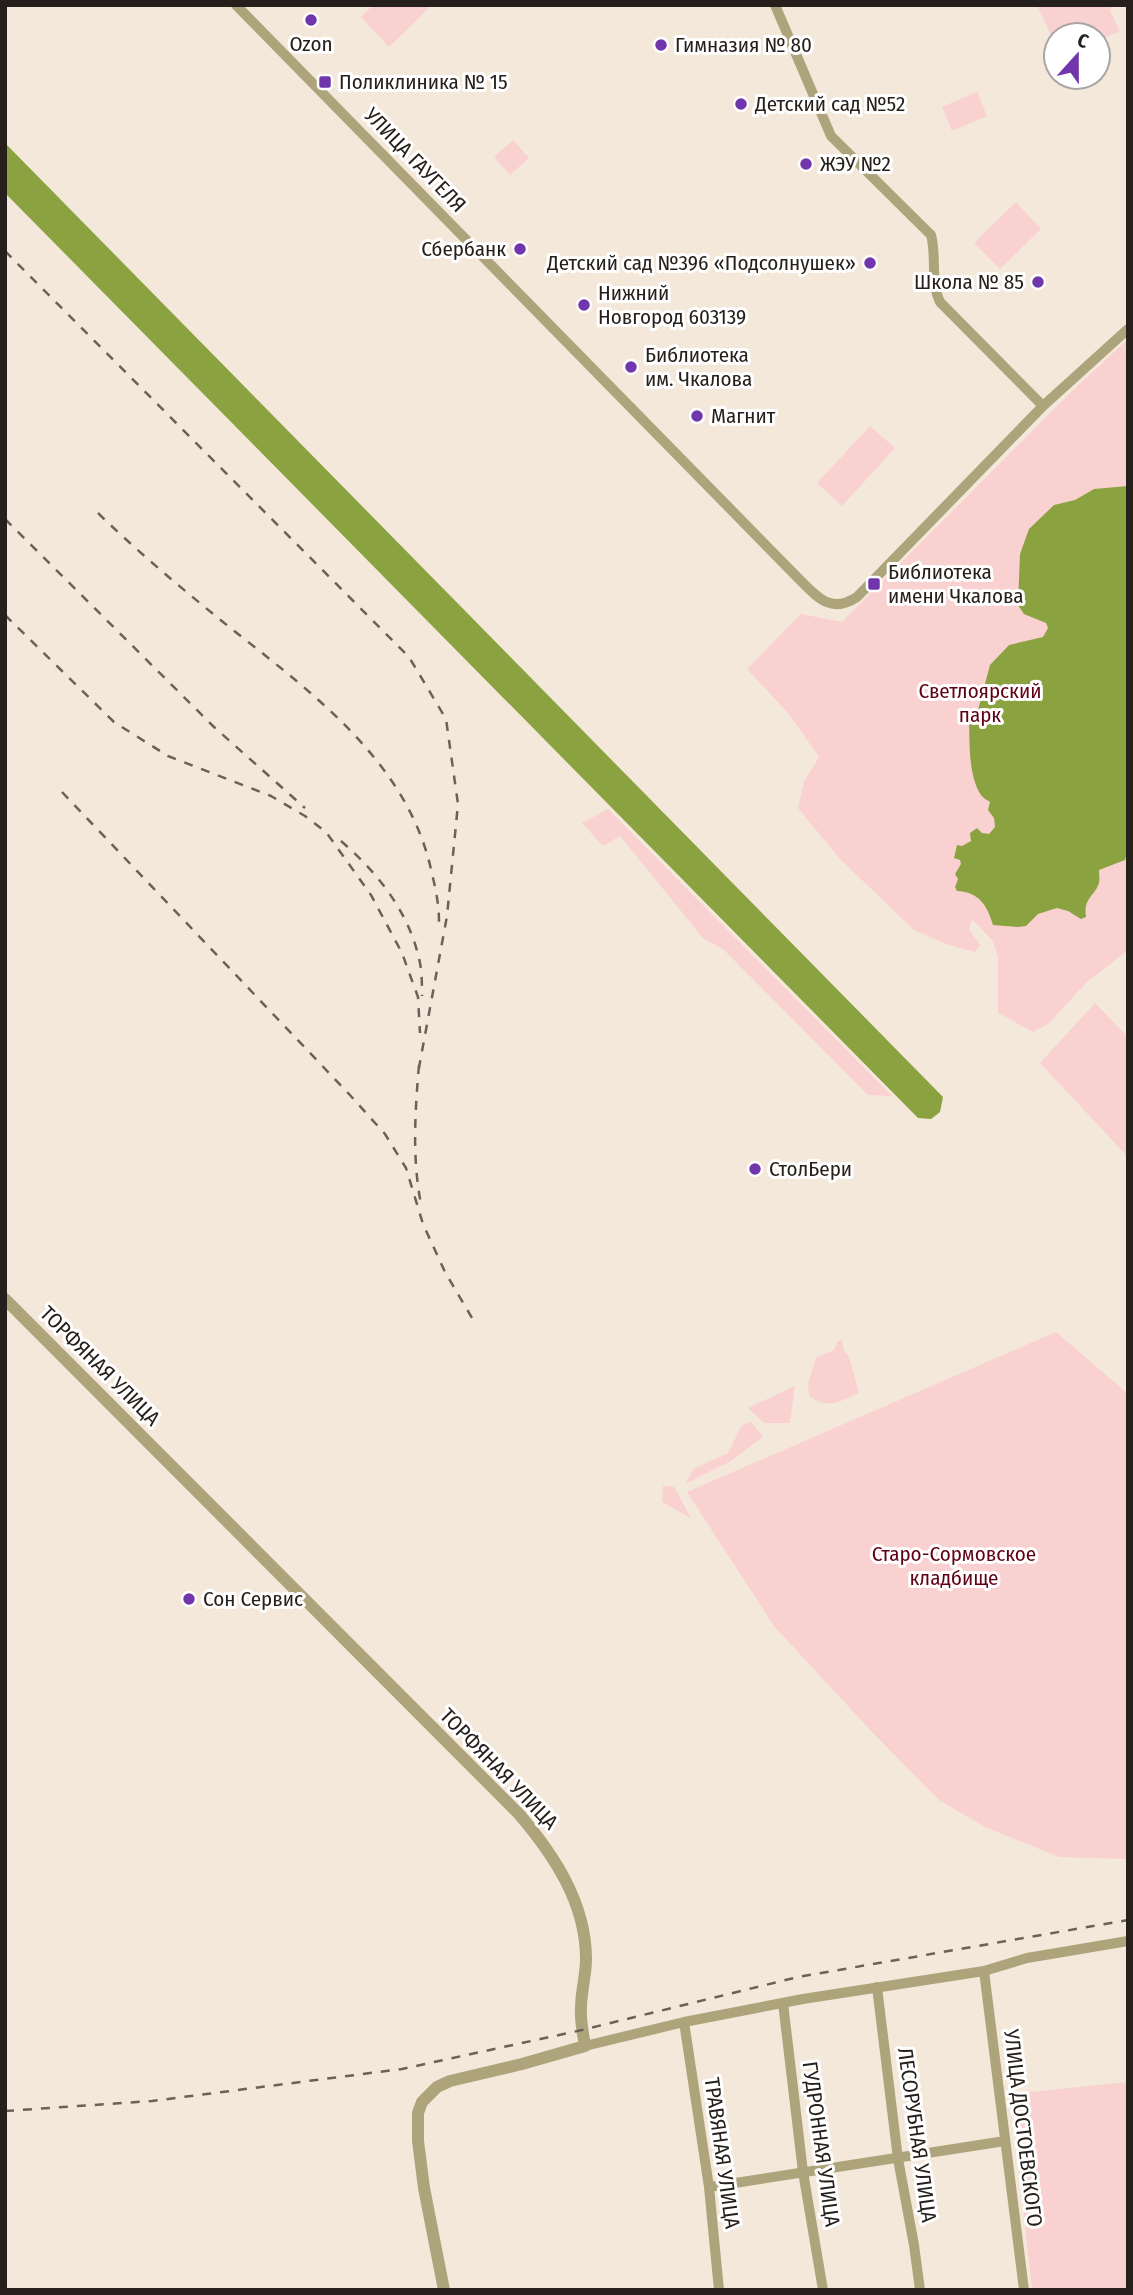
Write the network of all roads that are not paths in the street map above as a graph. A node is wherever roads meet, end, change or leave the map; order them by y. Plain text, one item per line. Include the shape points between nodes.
1 (236, 5) edge
2 (775, 5) edge
3 (1128, 328) edge
4 (1043, 406) junction
5 (5, 1299) edge
6 (1128, 1941) edge
7 (984, 1971) junction
8 (877, 1987) junction
9 (783, 2003) junction
10 (684, 2022) junction
11 (585, 2046) junction
12 (1005, 2141) junction
13 (898, 2159) junction
14 (803, 2172) junction
15 (709, 2187) junction
16 (444, 2290) edge
17 (719, 2290) edge
18 (823, 2290) edge
19 (920, 2290) edge
20 (1024, 2290) edge

1 - 4 street, УЛИЦА ГАУГЕЛЯ via 826,602 845,605 857,597
2 - 4 street via 831,136 931,235 935,292 940,302
3 - 4 street
5 - 11 street, ТОРФЯНАЯ УЛИЦА via 545,1844 566,1880 582,1931 586,1959 580,2009
6 - 7 street via 1027,1958
7 - 8 street
7 - 12 street, УЛИЦА ДОСТОЕВСКОГО
8 - 9 street
8 - 13 street, ЛЕСОРУБНАЯ УЛИЦА
9 - 10 street
9 - 14 street, ГУДРОННАЯ УЛИЦА
10 - 11 street
10 - 15 street, ТРАВЯНАЯ УЛИЦА
11 - 16 street via 450,2081 422,2102 418,2141
12 - 13 street
12 - 20 street, УЛИЦА ДОСТОЕВСКОГО
13 - 14 street
13 - 19 street, ЛЕСОРУБНАЯ УЛИЦА
14 - 15 street
14 - 18 street, ГУДРОННАЯ УЛИЦА
15 - 17 street, ТРАВЯНАЯ УЛИЦА

